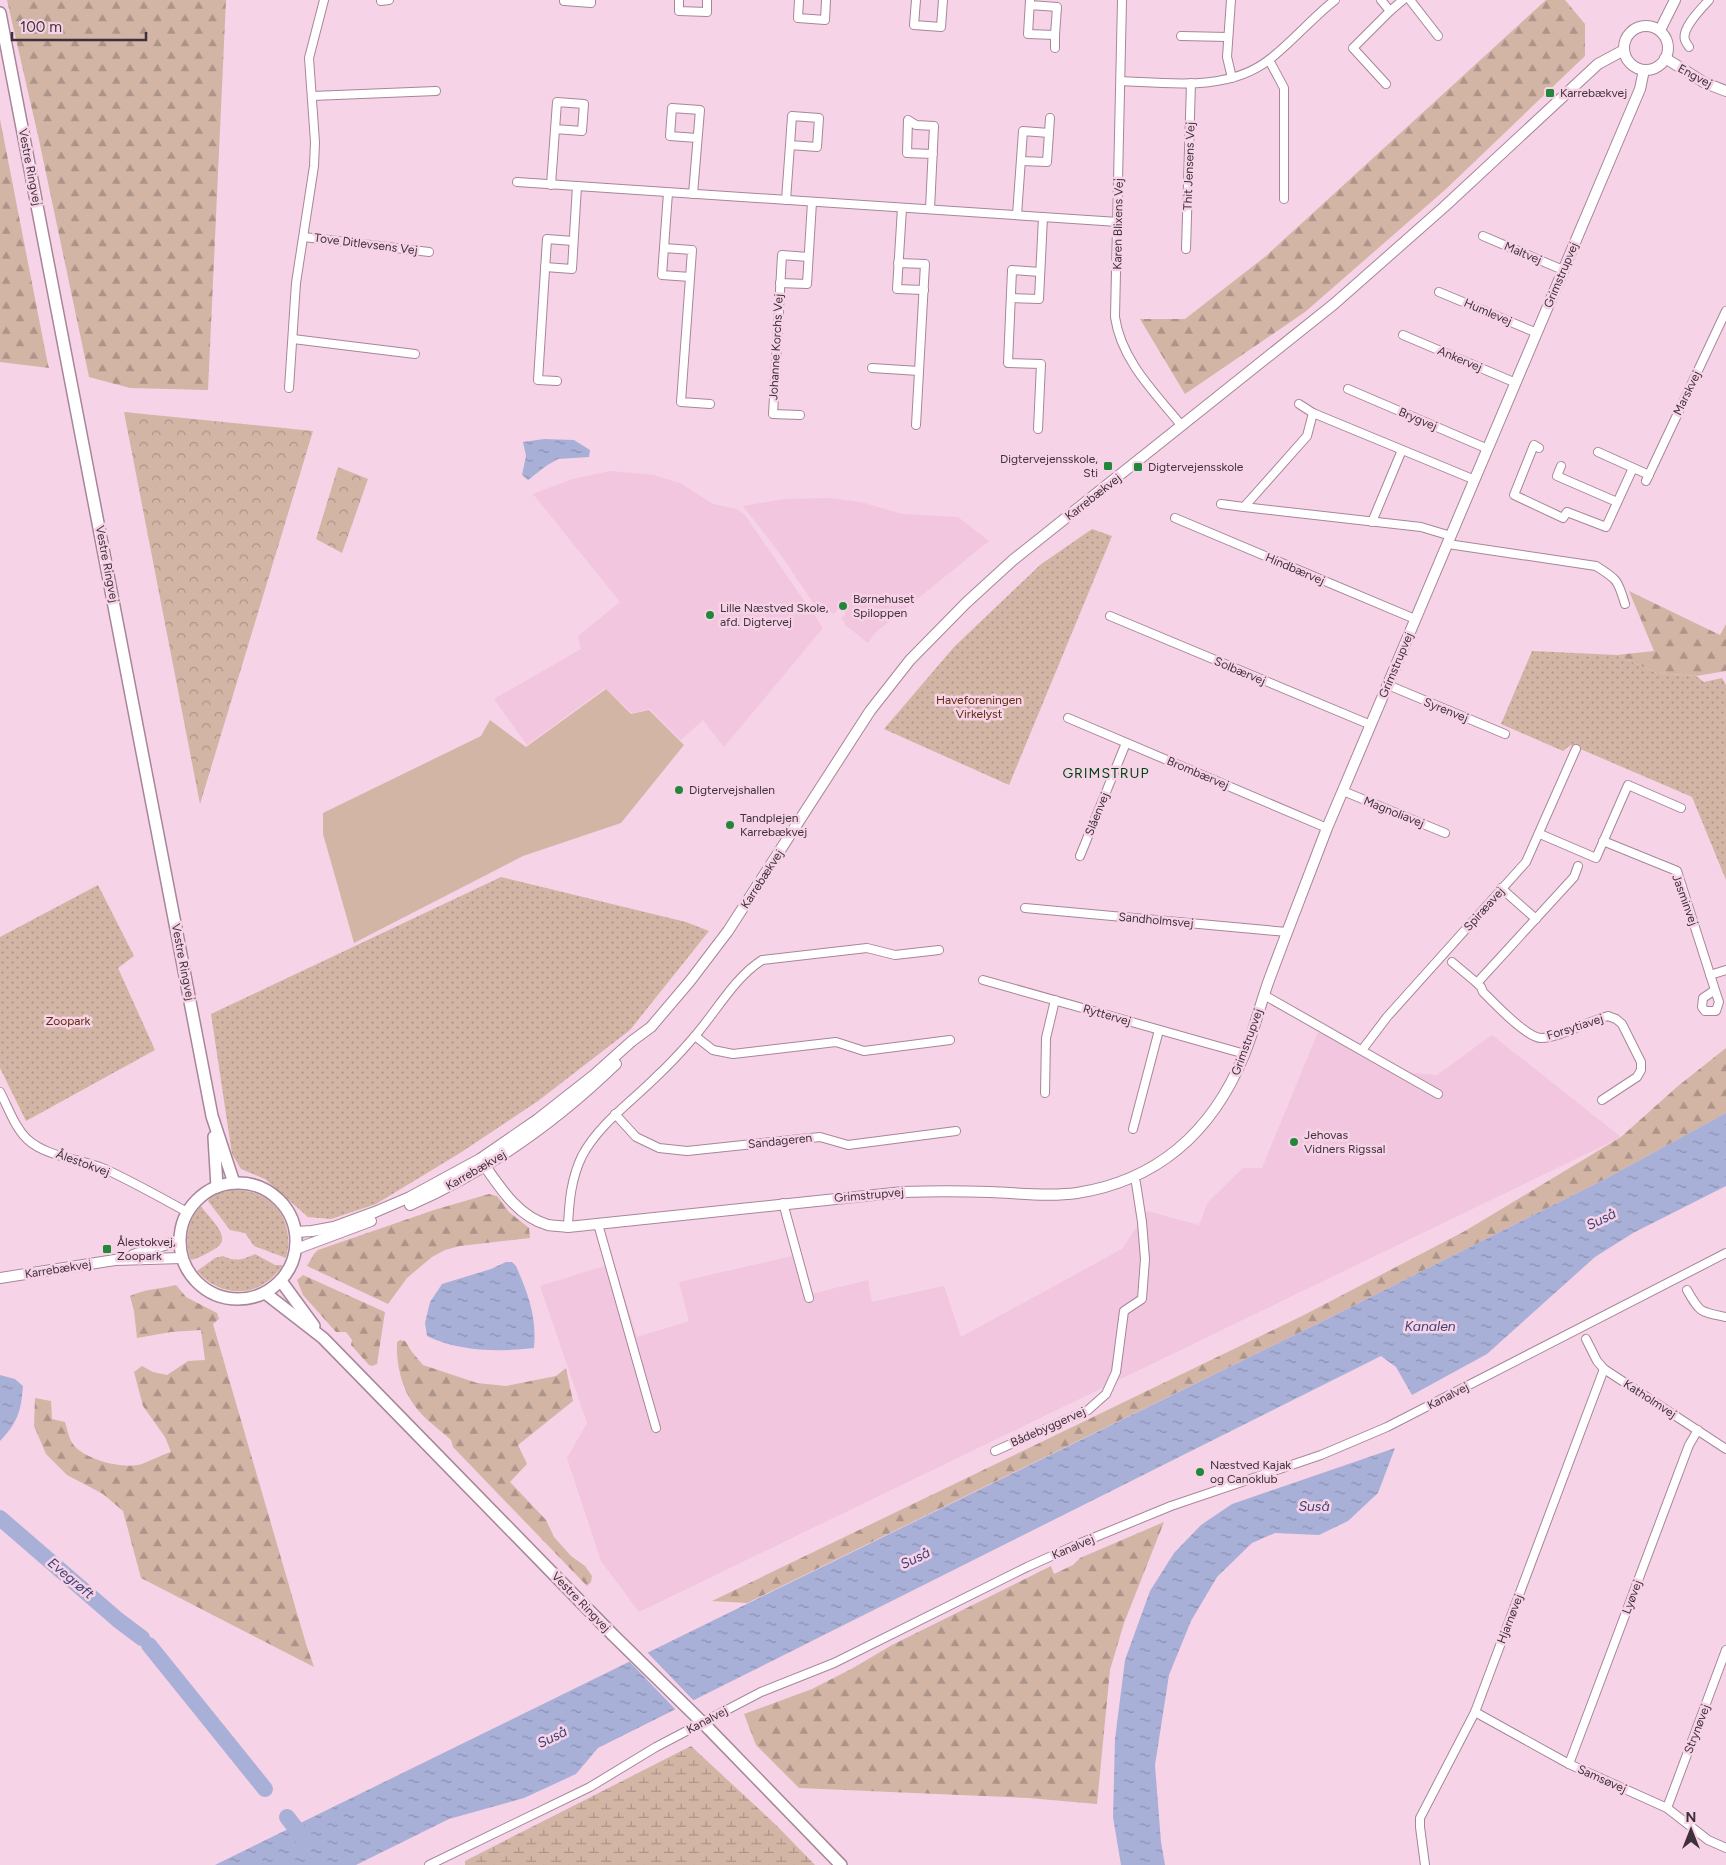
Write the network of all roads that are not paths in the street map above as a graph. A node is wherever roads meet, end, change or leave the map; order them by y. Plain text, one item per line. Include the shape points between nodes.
1 (324, 0) edge
2 (564, 0) edge
3 (591, 0) edge
4 (679, 0) edge
5 (707, 0) edge
6 (799, 0) edge
7 (826, 0) edge
8 (916, 0) edge
9 (943, 0) edge
10 (1122, 0) edge
11 (1230, 0) edge
12 (1335, 0) edge
13 (1380, 0) edge
14 (1403, 0) edge
15 (1410, 0) edge
16 (1675, 0) edge
17 (1709, 0) edge
18 (1030, 3) edge
19 (1324, 3) edge
20 (1390, 11) junction
21 (0, 14) edge
22 (1660, 30) junction
23 (1055, 36) junction
24 (1181, 36) dead end
25 (1438, 36) dead end
26 (1228, 37) junction
27 (1689, 47) dead end
28 (1054, 48) dead end
29 (1624, 50) junction
30 (1666, 58) junction
31 (1269, 60) junction
32 (1644, 70) junction
33 (1232, 78) junction
34 (1121, 81) junction
35 (1191, 83) junction
36 (1386, 84) dead end
37 (436, 91) dead end
38 (1726, 91) edge
39 (312, 96) junction
40 (1050, 118) dead end
41 (555, 129) junction
42 (1049, 133) junction
43 (697, 138) junction
44 (790, 145) junction
45 (933, 154) junction
46 (1021, 161) junction
47 (517, 182) dead end
48 (551, 185) junction
49 (577, 186) junction
50 (668, 192) junction
51 (693, 194) junction
52 (1284, 199) dead end
53 (786, 200) junction
54 (812, 202) junction
55 (902, 208) junction
56 (930, 209) junction
57 (1017, 215) junction
58 (1043, 217) junction
59 (1118, 222) junction
60 (1483, 236) dead end
61 (304, 237) junction
62 (573, 241) junction
63 (664, 248) junction
64 (1186, 249) dead end
65 (429, 252) dead end
66 (808, 257) junction
67 (898, 263) junction
68 (545, 267) junction
69 (1563, 270) junction
70 (1040, 272) junction
71 (690, 277) junction
72 (780, 283) junction
73 (924, 290) junction
74 (1439, 292) dead end
75 (1011, 298) junction
76 (1726, 311) edge
77 (1537, 333) junction
78 (1403, 335) dead end
79 (292, 339) junction
80 (416, 354) dead end
81 (872, 368) dead end
82 (919, 371) junction
83 (557, 382) dead end
84 (1516, 383) junction
85 (289, 388) dead end
86 (1348, 389) dead end
87 (710, 404) dead end
88 (1299, 404) dead end
89 (1313, 413) junction
90 (800, 415) dead end
91 (916, 425) dead end
92 (1182, 426) junction
93 (1038, 429) dead end
94 (1488, 448) junction
95 (1540, 448) dead end
96 (1402, 450) junction
97 (1598, 452) dead end
98 (1561, 466) dead end
99 (1633, 468) junction
100 (1475, 480) junction
101 (1617, 502) junction
102 (1220, 504) dead end
103 (1244, 507) junction
104 (1175, 518) dead end
105 (1372, 522) junction
106 (1450, 540) junction
107 (1624, 604) dead end
108 (1110, 616) dead end
109 (1415, 619) junction
110 (1388, 685) junction
111 (1068, 718) dead end
112 (1371, 725) junction
113 (1505, 734) dead end
114 (1126, 743) junction
115 (1576, 749) dead end
116 (1343, 790) junction
117 (1681, 808) dead end
118 (1327, 828) junction
119 (1445, 833) dead end
120 (1540, 834) junction
121 (1604, 841) junction
122 (1080, 856) dead end
123 (1578, 866) dead end
124 (1502, 888) junction
125 (1025, 908) dead end
126 (1536, 919) junction
127 (1287, 932) junction
128 (939, 950) dead end
129 (1452, 962) dead end
130 (1726, 970) edge
131 (1710, 975) junction
132 (983, 980) dead end
133 (1477, 983) junction
134 (1715, 990) dead end
135 (1264, 995) junction
136 (1055, 1000) junction
137 (651, 1027) junction
138 (1159, 1030) junction
139 (695, 1036) junction
140 (950, 1040) dead end
141 (1362, 1050) junction
142 (1245, 1054) junction
143 (0, 1092) edge
144 (1045, 1093) dead end
145 (1438, 1094) dead end
146 (1602, 1100) dead end
147 (615, 1114) junction
148 (212, 1116) junction
149 (1132, 1129) dead end
150 (956, 1131) dead end
151 (483, 1162) junction
152 (1134, 1177) junction
153 (234, 1183) junction
154 (217, 1187) junction
155 (783, 1203) junction
156 (187, 1212) junction
157 (598, 1224) junction
158 (568, 1227) junction
159 (296, 1232) junction
160 (180, 1240) junction
161 (296, 1249) junction
162 (1726, 1253) edge
163 (182, 1258) junction
164 (115, 1260) junction
165 (0, 1278) edge
166 (281, 1281) junction
167 (1687, 1290) dead end
168 (265, 1293) junction
169 (809, 1298) dead end
170 (1726, 1317) edge
171 (323, 1338) junction
172 (1586, 1339) dead end
173 (1604, 1369) junction
174 (656, 1428) dead end
175 (1698, 1430) junction
176 (1726, 1449) edge
177 (995, 1451) dead end
178 (1726, 1650) edge
179 (1475, 1712) junction
180 (1569, 1764) junction
181 (1667, 1808) junction
182 (1726, 1848) edge
183 (430, 1865) edge
184 (841, 1865) edge
185 (1425, 1865) edge

1 - 39 street, Tove Ditlevsens Vej via 309,58
2 - 3 street via 591,3
4 - 5 street via 679,11 707,12
6 - 7 street via 798,18 825,20
8 - 9 street via 914,25 941,27
10 - 34 street, Karen Blixens Vej
11 - 26 street
12 - 19 street
13 - 20 street
14 - 20 street
15 - 25 street
16 - 22 street
17 - 27 street via 1690,21 1685,40
18 - 23 street via 1057,7
18 - 23 street via 1028,34
19 - 31 street
20 - 36 street via 1352,48
21 - 148 main road, Vestre Ringvej
22 - 29 street via 1646,26 1632,30
22 - 30 street via 1668,46
23 - 28 street
24 - 26 street
26 - 33 street
29 - 32 street via 1633,66
29 - 92 street, Karrebækvej via 1598,64 1341,298
30 - 32 street via 1656,67
30 - 38 street, Engvej via 1706,83
31 - 33 street
31 - 52 street via 1284,88
32 - 69 street, Grimstrupvej via 1640,89
33 - 35 street
34 - 35 street
34 - 59 street, Karen Blixens Vej
35 - 64 street, Thit Jensens Vej
37 - 39 street
39 - 61 street, Tove Ditlevsens Vej via 314,166
40 - 42 street
41 - 41 street via 557,102 584,104 582,131
41 - 48 street
42 - 46 street via 1047,162
42 - 46 street via 1023,131
43 - 43 street via 700,110 672,108 670,136
43 - 51 street
44 - 44 street via 816,147 819,118 792,116
44 - 53 street
45 - 45 street via 934,126 916,125 908,120 906,153
45 - 56 street
46 - 57 street
47 - 48 street
48 - 49 street
49 - 50 street
49 - 62 street
50 - 51 street
50 - 63 street
51 - 53 street
53 - 54 street
54 - 55 street
54 - 66 street, Johanne Korchs Vej
55 - 56 street
55 - 67 street
56 - 57 street
57 - 58 street
58 - 59 street
58 - 70 street
59 - 92 street, Karen Blixens Vej via 1115,317 1118,334 1136,369
60 - 69 street, Maltvej
61 - 65 street, Tove Ditlevsens Vej
61 - 79 street, Tove Ditlevsens Vej via 296,283
62 - 68 street via 547,239
62 - 68 street via 572,269
63 - 71 street via 662,275
63 - 71 street via 692,250
66 - 72 street, Johanne Korchs Vej via 807,284
66 - 72 street, Johanne Korchs Vej via 782,255
67 - 73 street via 897,289
67 - 73 street via 925,264
68 - 83 street via 538,380
69 - 77 street, Grimstrupvej
70 - 75 street via 1039,299
70 - 75 street via 1012,270
71 - 87 street via 681,402
72 - 90 street, Johanne Korchs Vej via 772,414
73 - 82 street
74 - 77 street, Humlevej
75 - 93 street via 1008,363 1041,364
76 - 99 street, Marskvej via 1648,478
77 - 84 street, Grimstrupvej
78 - 84 street, Ankervej
79 - 80 street
79 - 85 street, Tove Ditlevsens Vej
81 - 82 street
82 - 91 street
84 - 94 street, Grimstrupvej
86 - 94 street, Brygvej
88 - 89 street
89 - 96 street
89 - 103 street via 1307,436
92 - 137 street, Karrebækvej via 1013,560 910,660 870,711 728,930
94 - 100 street, Grimstrupvej
95 - 101 street via 1534,445 1514,495 1563,518 1567,512 1606,527
96 - 100 street
96 - 105 street
97 - 99 street, Marskvej
98 - 101 street via 1556,476
99 - 101 street
100 - 106 street, Grimstrupvej
102 - 103 street
103 - 105 street
104 - 109 street, Hindbærvej
105 - 106 street via 1421,528
106 - 107 street via 1596,566 1616,579
106 - 109 street, Grimstrupvej
108 - 112 street, Solbærvej
109 - 110 street, Grimstrupvej
110 - 112 street, Grimstrupvej
110 - 113 street, Syrenvej
111 - 114 street, Brombærvej
112 - 116 street, Grimstrupvej
114 - 118 street, Brombærvej
114 - 122 street, Slåenvej
115 - 120 street, Spiræavej
116 - 118 street, Grimstrupvej
116 - 119 street, Magnoliavej
117 - 121 street via 1628,785
118 - 127 street, Grimstrupvej
120 - 121 street via 1596,858
120 - 124 street, Spiræavej via 1526,862
121 - 131 street, Jasminvej via 1677,871
123 - 126 street via 1574,878
124 - 126 street
124 - 141 street, Spiræavej via 1387,1017
125 - 127 street, Sandholmsvej
126 - 133 street
127 - 135 street, Grimstrupvej
128 - 139 street via 895,955 867,948 762,960 750,968
129 - 133 street, Forsytiavej
130 - 131 street
131 - 134 street, Jasminvej
132 - 136 street, Ryttervej
133 - 146 street, Forsytiavej via 1528,1033 1539,1038 1608,1016 1616,1018 1641,1062 1641,1070 1637,1077
135 - 141 street
135 - 142 street, Grimstrupvej
136 - 138 street, Ryttervej
136 - 144 street via 1046,1038
137 - 151 street, Karrebækvej
137 - 151 street, Karrebækvej via 599,1080 539,1130
138 - 142 street, Ryttervej
138 - 149 street
139 - 140 street via 713,1050 733,1054 836,1042 864,1051
139 - 147 street
141 - 145 street
142 - 152 street, Grimstrupvej via 1214,1112 1196,1134 1161,1162
143 - 156 street, Ålestokvej via 26,1139 62,1156 105,1169
147 - 150 street, Sandageren via 636,1137 660,1148 688,1151 820,1137 848,1144
147 - 158 street via 579,1163 573,1178
148 - 153 main road, Vestre Ringvej
148 - 154 main road, Vestre Ringvej
151 - 158 street, Grimstrupvej via 507,1197 532,1218 549,1225
151 - 159 street, Karrebækvej via 375,1212 334,1227
151 - 161 street, Karrebækvej via 413,1203
152 - 155 street, Grimstrupvej via 1076,1193 903,1192
152 - 177 street, Bådebyggervej via 1145,1259 1142,1299 1124,1311 1116,1372 1106,1394 1088,1410
153 - 154 main road
153 - 159 main road via 259,1186 275,1196 288,1209
154 - 156 main road via 200,1197
155 - 157 street, Grimstrupvej
155 - 169 street
156 - 160 main road
157 - 158 street, Grimstrupvej
157 - 174 street
159 - 161 main road
160 - 163 main road
160 - 164 street, Karrebækvej
161 - 166 main road via 288,1272
162 - 183 street, Kanalvej via 1387,1427 1321,1455 1171,1506 1076,1545 834,1663 761,1692 656,1746 590,1787
163 - 164 street, Karrebækvej
163 - 168 main road via 195,1280 216,1295 241,1300
164 - 165 street, Karrebækvej
166 - 168 main road
166 - 171 main road, Vestre Ringvej
167 - 170 street via 1697,1308 1704,1313
168 - 171 main road, Vestre Ringvej
171 - 184 main road, Vestre Ringvej, bridge
172 - 173 street, Katholmvej
173 - 175 street, Katholmvej
173 - 179 street, Hjarnøvej
175 - 176 street, Katholmvej
175 - 180 street, Lyøvej via 1689,1445
178 - 181 street, Strynøvej
179 - 180 street, Samsøvej
179 - 185 street, Hjarnøvej via 1420,1818
180 - 181 street, Samsøvej
181 - 182 street, Samsøvej via 1708,1840

